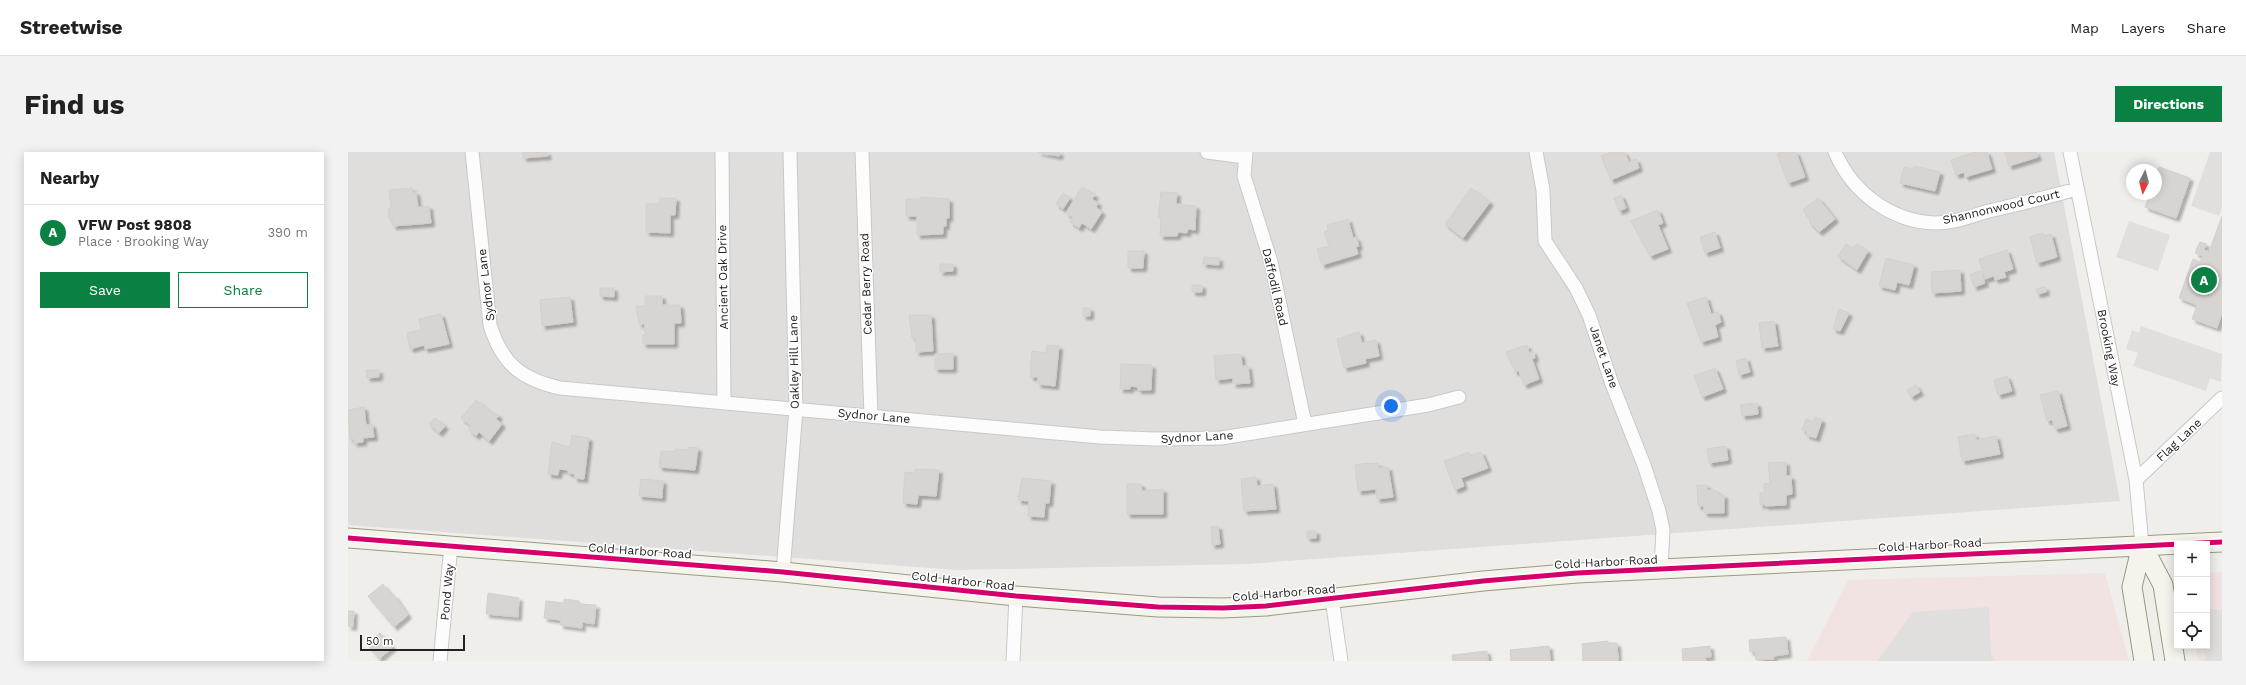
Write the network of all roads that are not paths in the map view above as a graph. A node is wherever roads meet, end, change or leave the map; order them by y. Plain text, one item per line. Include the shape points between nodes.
1 (472, 152) edge
2 (722, 152) edge
3 (790, 152) edge
4 (862, 152) edge
5 (1207, 152) edge
6 (1536, 152) edge
7 (1835, 152) edge
8 (2070, 152) edge
9 (1245, 155) edge
10 (2077, 189) junction
11 (1459, 396) dead end
12 (2222, 398) edge
13 (724, 403) junction
14 (796, 410) junction
15 (871, 416) junction
16 (1305, 424) junction
17 (2136, 480) junction
18 (348, 538) edge
19 (2222, 542) edge
20 (2142, 545) junction
21 (451, 546) junction
22 (1661, 568) junction
23 (783, 572) junction
24 (1016, 596) junction
25 (1332, 599) junction
26 (440, 661) edge
27 (1012, 661) edge
28 (1341, 661) edge
29 (2144, 661) edge
30 (2175, 661) edge

1 - 13 street, Sydnor Lane via 488,314 494,338 510,364 522,375 539,383 560,388
2 - 13 street, Ancient Oak Drive
3 - 14 street, Oakley Hill Lane
4 - 15 street, Cedar Berry Road
5 - 9 street
6 - 22 street, Janet Lane via 1543,190 1545,241 1576,288 1589,315 1612,384 1644,465 1663,530
7 - 10 street, Shannonwood Court via 1843,169 1869,199 1900,217 1918,221 1950,221
8 - 10 street, Brooking Way
9 - 16 street, Daffodil Road via 1244,176 1270,262
10 - 17 street, Brooking Way
11 - 16 street, Sydnor Lane via 1428,405
12 - 17 street, Flag Lane
13 - 14 street, Sydnor Lane
14 - 15 street, Sydnor Lane
14 - 23 street, Oakley Hill Lane
15 - 16 street, Sydnor Lane via 1100,437 1156,439 1221,438
17 - 20 street, Brooking Way
18 - 21 main road, Cold Harbor Road
19 - 20 main road, Cold Harbor Road
20 - 22 main road, Cold Harbor Road
20 - 29 main road via 2132,587
20 - 30 main road via 2163,585
21 - 23 main road, Cold Harbor Road
21 - 26 street, Pond Way
22 - 25 main road, Cold Harbor Road via 1483,580
23 - 24 main road, Cold Harbor Road
24 - 25 main road, Cold Harbor Road via 1158,607 1223,608
24 - 27 street
25 - 28 street

